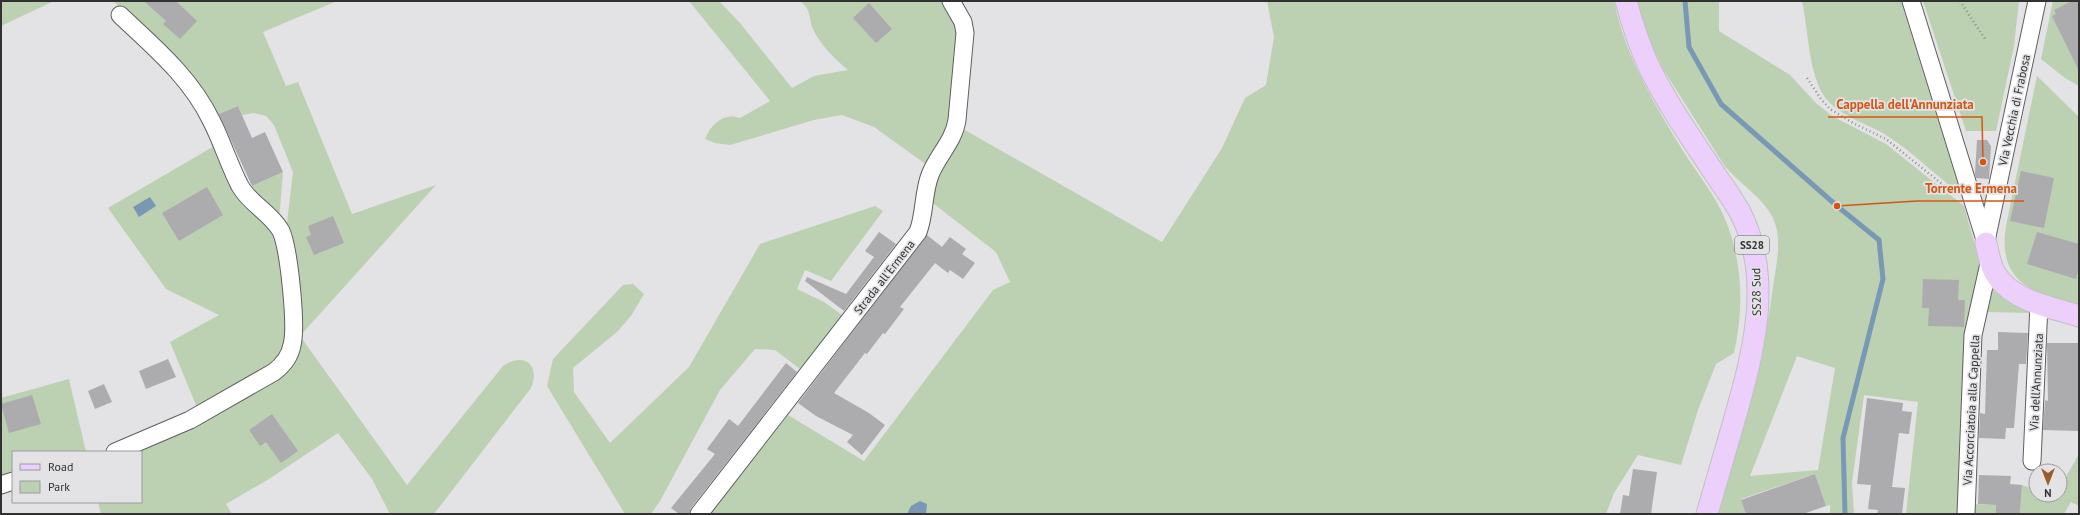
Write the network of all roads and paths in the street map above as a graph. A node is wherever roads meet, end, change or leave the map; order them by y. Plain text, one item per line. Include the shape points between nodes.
1 (951, 1) edge
2 (1626, 1) edge
3 (1911, 1) edge
4 (1960, 1) edge
5 (2037, 1) edge
6 (120, 15) dead end
7 (1985, 39) dead end
8 (1807, 78) dead end
9 (1975, 206) junction
10 (1988, 251) junction
11 (2039, 304) junction
12 (2079, 316) edge
13 (117, 451) edge
14 (2032, 461) dead end
15 (12, 481) edge
16 (1, 486) edge
17 (699, 514) edge
18 (1707, 514) edge
19 (1966, 514) edge

1 - 17 street, Strada all'Ermena via 963,22 965,33 957,120 954,132 929,177 918,232
2 - 18 main road, SS28 Sud / SS28 via 1650,69 1740,213 1755,260 1758,296 1749,369
3 - 9 street
4 - 7 path
5 - 10 street, Via Vecchia di Frabosa
6 - 13 street via 191,87 211,119 243,191 281,232 287,261 294,328 288,356 274,372 190,420
8 - 9 path via 1830,109 1886,139 1947,188
9 - 10 street
10 - 11 main road via 1994,271 2001,281 2019,295
10 - 19 street, Via Accorciatoia alla Cappella via 1973,335 1972,459
11 - 12 main road
11 - 14 street, Via dell'Annunziata
15 - 16 street

